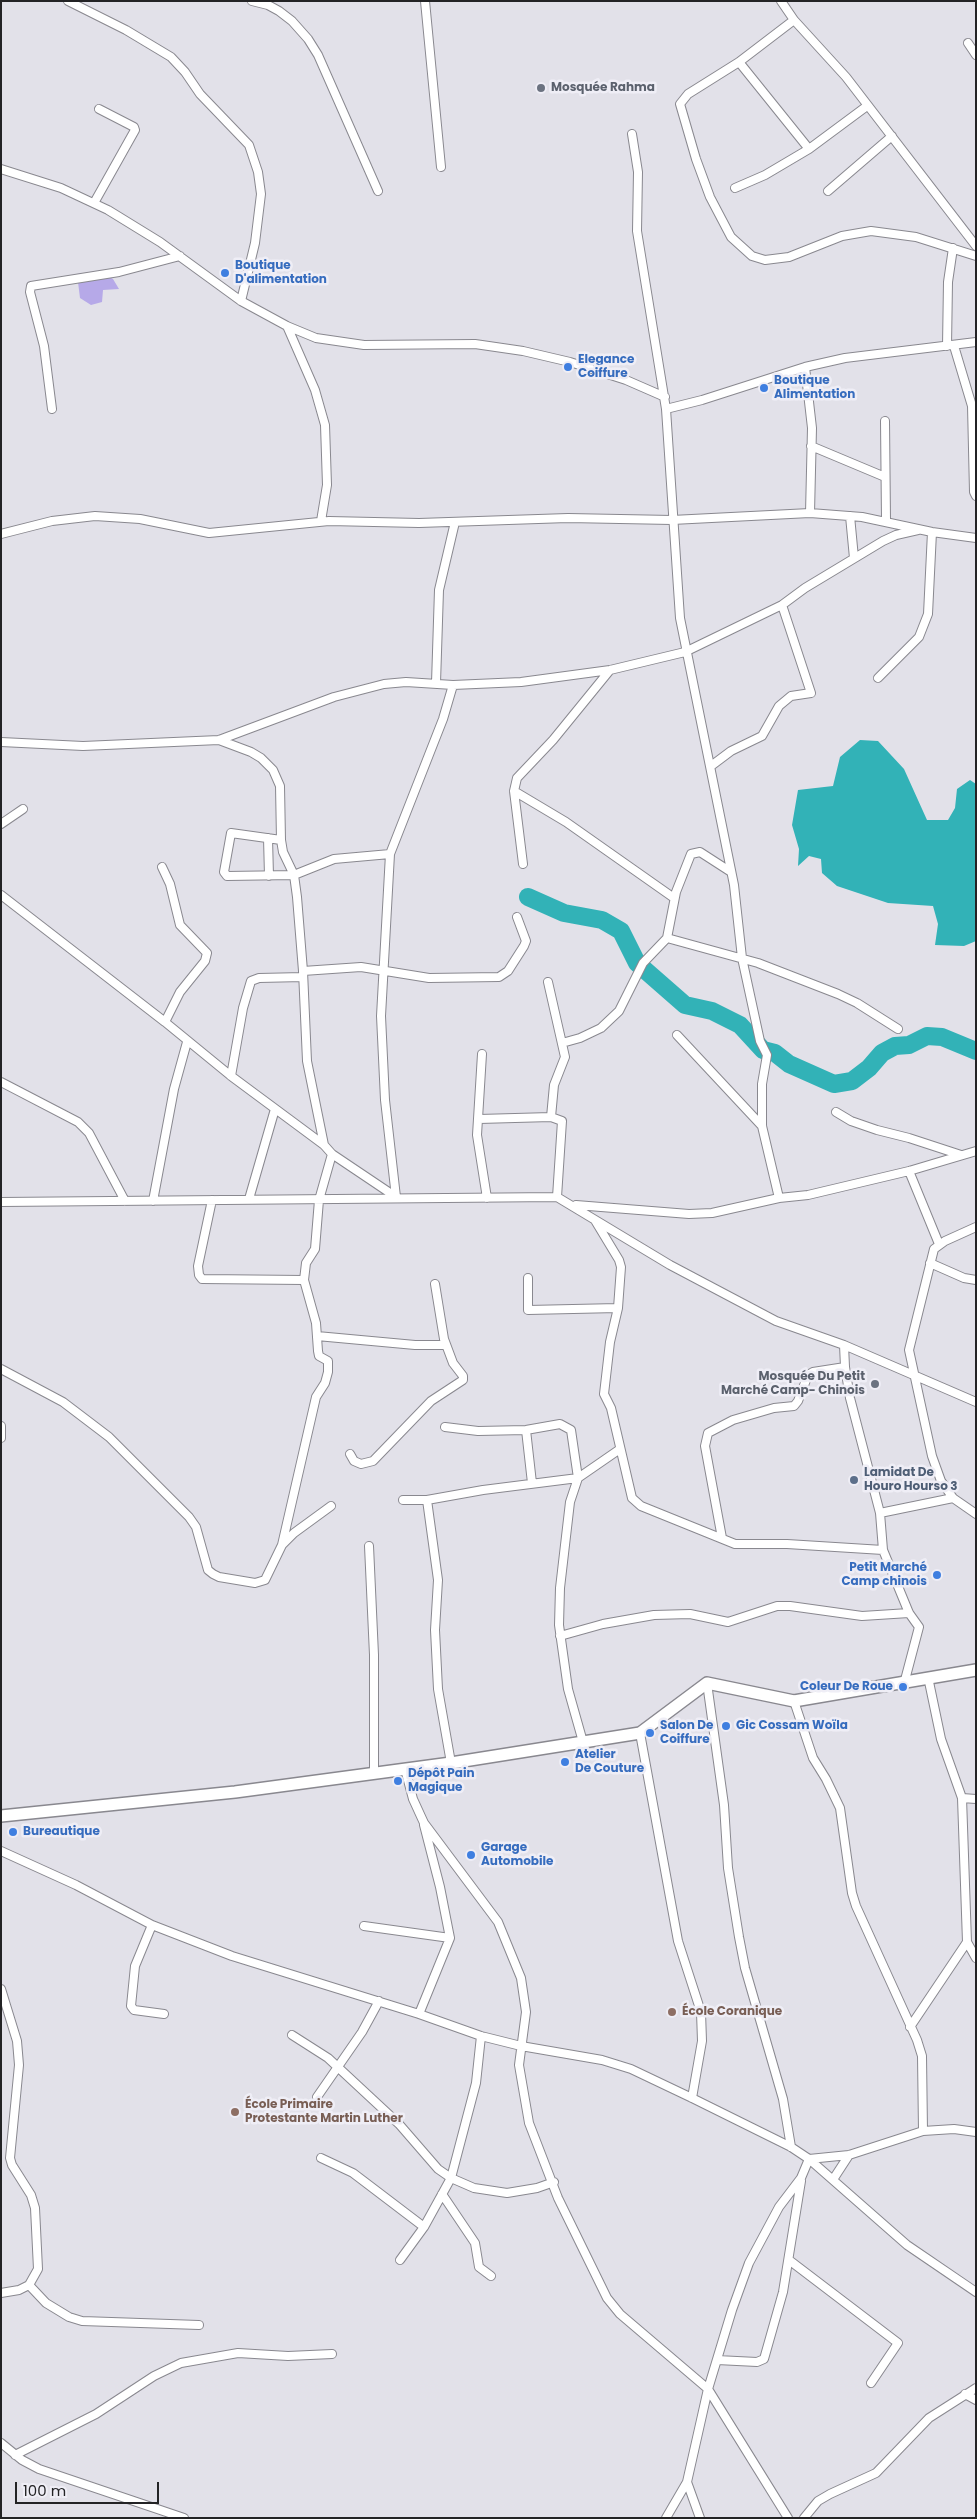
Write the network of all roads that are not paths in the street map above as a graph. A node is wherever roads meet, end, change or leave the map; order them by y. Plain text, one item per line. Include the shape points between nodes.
1 (252, 1) edge
2 (425, 1) edge
3 (781, 1) edge
4 (70, 2) edge
5 (794, 20) junction
6 (968, 43) dead end
7 (976, 55) edge
8 (739, 62) junction
9 (867, 106) junction
10 (99, 109) dead end
11 (632, 134) dead end
12 (892, 136) junction
13 (809, 149) junction
14 (1, 168) edge
15 (441, 168) dead end
16 (735, 188) dead end
17 (378, 192) dead end
18 (828, 192) dead end
19 (94, 203) junction
20 (976, 246) edge
21 (953, 248) junction
22 (180, 256) junction
23 (976, 256) edge
24 (241, 301) junction
25 (287, 326) junction
26 (976, 342) edge
27 (951, 346) junction
28 (805, 367) junction
29 (665, 397) junction
30 (52, 408) dead end
31 (666, 409) junction
32 (885, 421) dead end
33 (811, 446) junction
34 (885, 477) junction
35 (976, 496) edge
36 (810, 512) junction
37 (850, 516) junction
38 (672, 520) junction
39 (886, 520) junction
40 (321, 521) junction
41 (455, 522) junction
42 (920, 529) junction
43 (932, 532) junction
44 (1, 534) edge
45 (976, 538) edge
46 (854, 558) junction
47 (782, 605) junction
48 (685, 652) junction
49 (610, 670) junction
50 (878, 678) dead end
51 (436, 684) junction
52 (453, 685) junction
53 (219, 740) junction
54 (1, 742) edge
55 (711, 766) junction
56 (514, 791) junction
57 (23, 809) dead end
58 (1, 824) edge
59 (268, 838) junction
60 (281, 840) junction
61 (390, 854) junction
62 (524, 864) dead end
63 (162, 867) dead end
64 (731, 872) junction
65 (294, 875) junction
66 (269, 876) junction
67 (1, 896) edge
68 (674, 898) junction
69 (517, 917) dead end
70 (667, 938) junction
71 (742, 958) junction
72 (384, 969) junction
73 (303, 974) junction
74 (548, 982) dead end
75 (165, 1022) junction
76 (898, 1029) dead end
77 (678, 1035) dead end
78 (187, 1042) junction
79 (562, 1043) junction
80 (482, 1054) dead end
81 (231, 1076) junction
82 (1, 1082) edge
83 (275, 1109) junction
84 (836, 1112) dead end
85 (550, 1117) junction
86 (479, 1120) junction
87 (762, 1126) junction
88 (324, 1145) junction
89 (976, 1151) edge
90 (332, 1154) junction
91 (961, 1155) junction
92 (909, 1171) junction
93 (396, 1197) junction
94 (557, 1197) junction
95 (487, 1198) junction
96 (779, 1198) junction
97 (249, 1199) junction
98 (212, 1200) junction
99 (319, 1200) junction
100 (125, 1201) junction
101 (153, 1201) junction
102 (1, 1202) edge
103 (574, 1205) junction
104 (594, 1220) junction
105 (976, 1227) edge
106 (939, 1244) junction
107 (930, 1263) junction
108 (528, 1278) dead end
109 (304, 1280) junction
110 (976, 1280) edge
111 (435, 1284) dead end
112 (618, 1308) junction
113 (317, 1336) junction
114 (446, 1345) junction
115 (844, 1345) junction
116 (845, 1367) junction
117 (1, 1368) edge
118 (915, 1375) junction
119 (976, 1402) edge
120 (1, 1426) edge
121 (445, 1428) dead end
122 (526, 1430) junction
123 (1, 1438) edge
124 (620, 1449) junction
125 (350, 1454) dead end
126 (578, 1478) junction
127 (532, 1483) junction
128 (953, 1498) junction
129 (403, 1500) dead end
130 (427, 1500) junction
131 (331, 1506) dead end
132 (880, 1513) junction
133 (976, 1514) edge
134 (722, 1538) junction
135 (282, 1545) junction
136 (369, 1546) dead end
137 (883, 1550) junction
138 (909, 1613) junction
139 (560, 1636) junction
140 (976, 1670) edge
141 (928, 1677) junction
142 (905, 1680) junction
143 (707, 1683) junction
144 (794, 1701) junction
145 (640, 1733) junction
146 (583, 1742) junction
147 (451, 1763) junction
148 (405, 1769) junction
149 (374, 1773) junction
150 (962, 1798) junction
151 (976, 1800) edge
152 (1, 1816) edge
153 (424, 1823) junction
154 (1, 1850) edge
155 (152, 1925) junction
156 (364, 1926) dead end
157 (450, 1938) junction
158 (967, 1942) junction
159 (976, 1958) edge
160 (1, 1989) edge
161 (379, 2001) junction
162 (164, 2014) dead end
163 (419, 2014) junction
164 (910, 2027) junction
165 (292, 2036) dead end
166 (481, 2036) junction
167 (521, 2046) junction
168 (338, 2067) junction
169 (317, 2097) dead end
170 (692, 2098) junction
171 (923, 2131) junction
172 (976, 2132) edge
173 (791, 2147) junction
174 (848, 2155) junction
175 (320, 2158) dead end
176 (809, 2159) junction
177 (451, 2178) junction
178 (801, 2178) junction
179 (834, 2178) junction
180 (554, 2182) junction
181 (442, 2194) junction
182 (424, 2227) junction
183 (400, 2260) dead end
184 (789, 2260) junction
185 (491, 2276) dead end
186 (29, 2285) junction
187 (976, 2292) edge
188 (1, 2293) edge
189 (199, 2325) dead end
190 (332, 2354) dead end
191 (717, 2360) junction
192 (872, 2383) dead end
193 (976, 2388) edge
194 (708, 2389) junction
195 (965, 2394) junction
196 (976, 2400) edge
197 (2, 2445) edge
198 (15, 2455) junction
199 (687, 2482) junction
200 (184, 2518) edge
201 (666, 2518) edge
202 (700, 2518) edge
203 (788, 2518) edge
204 (804, 2518) edge

1 - 17 street via 279,11 308,39
2 - 15 street
3 - 5 street
4 - 24 street via 126,30 171,58 249,145 261,194 255,243
5 - 8 street
5 - 9 street
6 - 7 street
8 - 13 street
8 - 21 street via 688,94 680,104 710,197 731,237 741,248 752,256 776,260 812,250 842,236 871,231 916,237
9 - 12 street
9 - 13 street
10 - 19 street via 135,130
11 - 29 street via 638,172 637,231
12 - 18 street
12 - 20 street
13 - 16 street
14 - 19 street
19 - 22 street
21 - 23 street
21 - 27 street via 948,282
22 - 24 street
22 - 30 street via 118,272 31,286 44,346
24 - 25 street
25 - 29 street via 316,338 364,345 457,343 523,351 626,380
25 - 40 street via 315,390 325,425 328,485
26 - 27 street
27 - 28 street via 874,353
27 - 35 street via 972,406
28 - 31 street
28 - 33 street
29 - 31 street
31 - 38 street
32 - 34 street
33 - 34 street
33 - 36 street
34 - 39 street
36 - 37 street
36 - 38 street
37 - 39 street
37 - 46 street
38 - 41 street via 568,518
38 - 48 street
39 - 42 street
40 - 41 street
40 - 44 street via 209,532 140,519 95,516 58,519
41 - 51 street via 439,590
42 - 43 street
42 - 46 street via 896,535
43 - 45 street
43 - 50 street via 928,614 919,636
46 - 47 street
47 - 48 street
47 - 55 street via 811,693 791,696 779,706 762,736 731,750
48 - 49 street
48 - 55 street
49 - 52 street via 521,682
49 - 56 street via 517,778
51 - 52 street
51 - 53 street via 395,683 362,689
52 - 61 street via 443,719
53 - 54 street via 83,746
53 - 60 street via 251,752 278,777
55 - 64 street
56 - 62 street
56 - 68 street via 566,822
57 - 58 street
59 - 60 street
59 - 66 street
59 - 66 street via 231,833 224,872 227,876
60 - 65 street
61 - 65 street via 334,858
61 - 72 street
63 - 75 street via 170,884 180,925 207,954 180,992
64 - 68 street via 695,851 689,858
64 - 71 street
65 - 66 street
65 - 73 street
67 - 75 street
68 - 70 street
69 - 72 street via 526,941 508,971 499,977 434,979
70 - 71 street
70 - 79 street via 643,962 615,1017 601,1028
71 - 76 street via 844,997
71 - 87 street via 760,1041 767,1055 762,1084
72 - 73 street via 361,967
72 - 93 street via 382,1052
73 - 81 street via 250,981 242,1008
73 - 88 street via 307,1061
74 - 79 street
75 - 78 street
77 - 87 street
78 - 81 street
78 - 101 street via 174,1089
79 - 85 street via 565,1057 554,1085
80 - 86 street
81 - 83 street
82 - 100 street via 78,1122 90,1133
83 - 88 street
83 - 97 street
84 - 91 street via 869,1127
85 - 86 street
85 - 94 street via 564,1125
86 - 95 street via 477,1135
87 - 96 street
88 - 90 street
89 - 91 street
90 - 93 street
90 - 99 street
91 - 92 street
92 - 96 street
92 - 106 street
93 - 95 street
93 - 99 street
94 - 95 street
94 - 103 street
96 - 103 street via 700,1214
97 - 98 street
97 - 99 street
98 - 101 street
98 - 109 street via 198,1266 202,1279
99 - 109 street via 315,1249 306,1263
100 - 101 street
100 - 102 street
103 - 104 street
104 - 112 street via 619,1260
104 - 115 street via 768,1317
105 - 106 street
106 - 107 street
107 - 110 street
107 - 118 street via 909,1342 909,1358
108 - 112 street via 528,1310
109 - 113 street
111 - 114 street
112 - 124 street via 604,1394 611,1408
113 - 114 street
113 - 135 street via 319,1356 328,1360 328,1372 316,1397
114 - 125 street via 463,1380 431,1401 373,1461 361,1464
115 - 116 street
115 - 118 street
116 - 132 street
116 - 134 street via 808,1375 794,1406 774,1408 733,1420 708,1433 705,1446
117 - 135 street via 63,1402 109,1438 189,1517 196,1527 208,1570 213,1574 260,1583 265,1580
118 - 119 street
118 - 128 street via 936,1469
120 - 123 street
121 - 122 street
122 - 126 street via 560,1424 571,1430
122 - 127 street
124 - 126 street
124 - 134 street via 632,1498 636,1502
126 - 127 street
126 - 139 street via 570,1502 563,1559
127 - 130 street
128 - 132 street
128 - 133 street
129 - 130 street
130 - 147 street via 438,1580 435,1630 438,1689
131 - 135 street
132 - 137 street
134 - 137 street via 748,1546 787,1544
136 - 149 street via 374,1656
137 - 138 street
138 - 139 street via 862,1616 777,1606 728,1622 690,1614 654,1615
138 - 142 street via 920,1627
139 - 146 street via 568,1689
140 - 141 main road
141 - 142 main road
141 - 150 street via 941,1739
142 - 144 main road
143 - 144 main road
143 - 145 main road
143 - 173 street via 739,1937 783,2099
144 - 164 street via 813,1758 840,1808 856,1906
145 - 146 main road
145 - 170 street via 678,1941 701,2012 702,2041
146 - 147 main road
147 - 148 main road
148 - 149 main road
148 - 153 street
149 - 152 main road via 235,1792
150 - 151 street
150 - 158 street
153 - 157 street
153 - 167 street via 504,1933 521,1978 526,2002
154 - 155 street
155 - 161 street via 224,1953
155 - 162 street via 135,1966 131,2006 134,2010
156 - 157 street
157 - 163 street
158 - 159 street
158 - 164 street
160 - 186 street via 17,2041 19,2065 10,2158 35,2208 38,2269
161 - 163 street
161 - 168 street
163 - 166 street
164 - 171 street via 922,2056
165 - 168 street
166 - 167 street
166 - 177 street via 476,2083
167 - 170 street via 602,2060 631,2069
167 - 180 street via 520,2079 529,2123
168 - 169 street
168 - 177 street via 398,2124 438,2169
170 - 173 street
171 - 172 street via 954,2129
171 - 174 street
173 - 176 street
174 - 176 street
174 - 179 street
175 - 182 street via 353,2173
176 - 178 street
176 - 179 street
177 - 180 street via 474,2188 507,2193
177 - 181 street
178 - 184 street
178 - 191 street via 779,2207 749,2263
179 - 187 street via 908,2245
180 - 194 street via 558,2198 612,2306
181 - 182 street
181 - 185 street via 476,2243 479,2267
182 - 183 street
184 - 191 street via 775,2326 764,2359 757,2362
184 - 192 street via 898,2343
186 - 188 street
186 - 189 street via 46,2303 82,2321
190 - 198 street via 238,2353 181,2363 154,2376 96,2414
191 - 194 street
193 - 195 street
194 - 199 street
194 - 203 street
195 - 196 street
195 - 204 street via 929,2418 876,2473 818,2501
197 - 198 street
198 - 200 street via 39,2469
199 - 201 street
199 - 202 street

